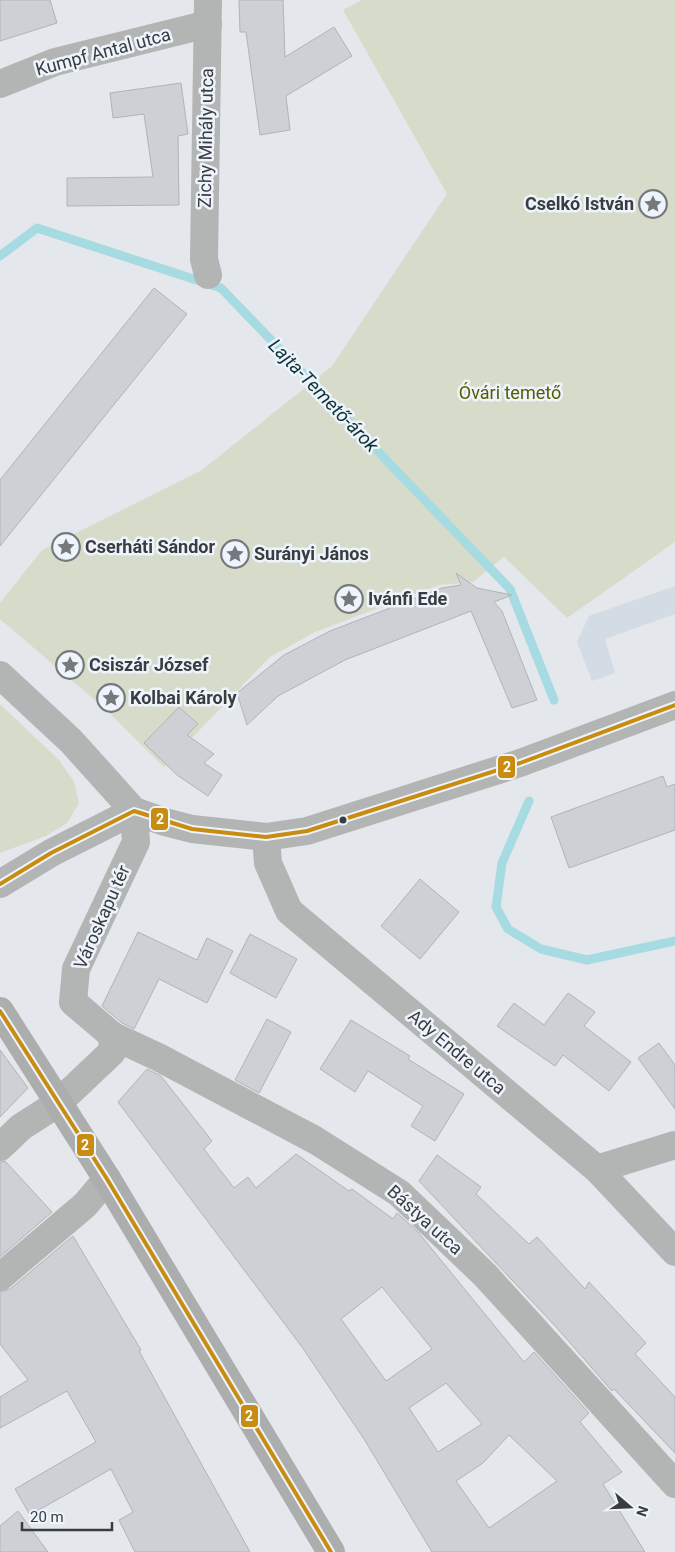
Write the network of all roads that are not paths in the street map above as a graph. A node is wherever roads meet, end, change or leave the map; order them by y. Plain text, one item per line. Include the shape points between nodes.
1 (208, 12) edge
2 (0, 84) edge
3 (208, 274) dead end
4 (0, 675) edge
5 (675, 705) edge
6 (134, 811) junction
7 (266, 837) junction
8 (0, 884) edge
9 (0, 1011) edge
10 (113, 1036) junction
11 (57, 1104) junction
12 (675, 1146) edge
13 (0, 1147) edge
14 (597, 1169) junction
15 (107, 1178) junction
16 (675, 1252) edge
17 (0, 1277) edge
18 (675, 1484) edge
19 (331, 1552) edge

1 - 2 street, Kumpf Antal utca via 55,62
1 - 3 street, Zichy Mihály utca via 204,259
4 - 6 street via 71,741
5 - 7 street via 520,763 307,831
6 - 7 street via 192,829
6 - 8 street via 50,853
6 - 10 street, Városkapu tér via 136,842 76,969 73,1002
7 - 14 street, Ady Endre utca via 268,863 289,911
9 - 11 main road
10 - 11 street via 112,1052
10 - 18 street, Bástya utca via 315,1140 399,1193 486,1275
11 - 13 street via 21,1127
11 - 15 main road
12 - 14 street
14 - 16 street, Ady Endre utca
15 - 17 street via 85,1205
15 - 19 main road

